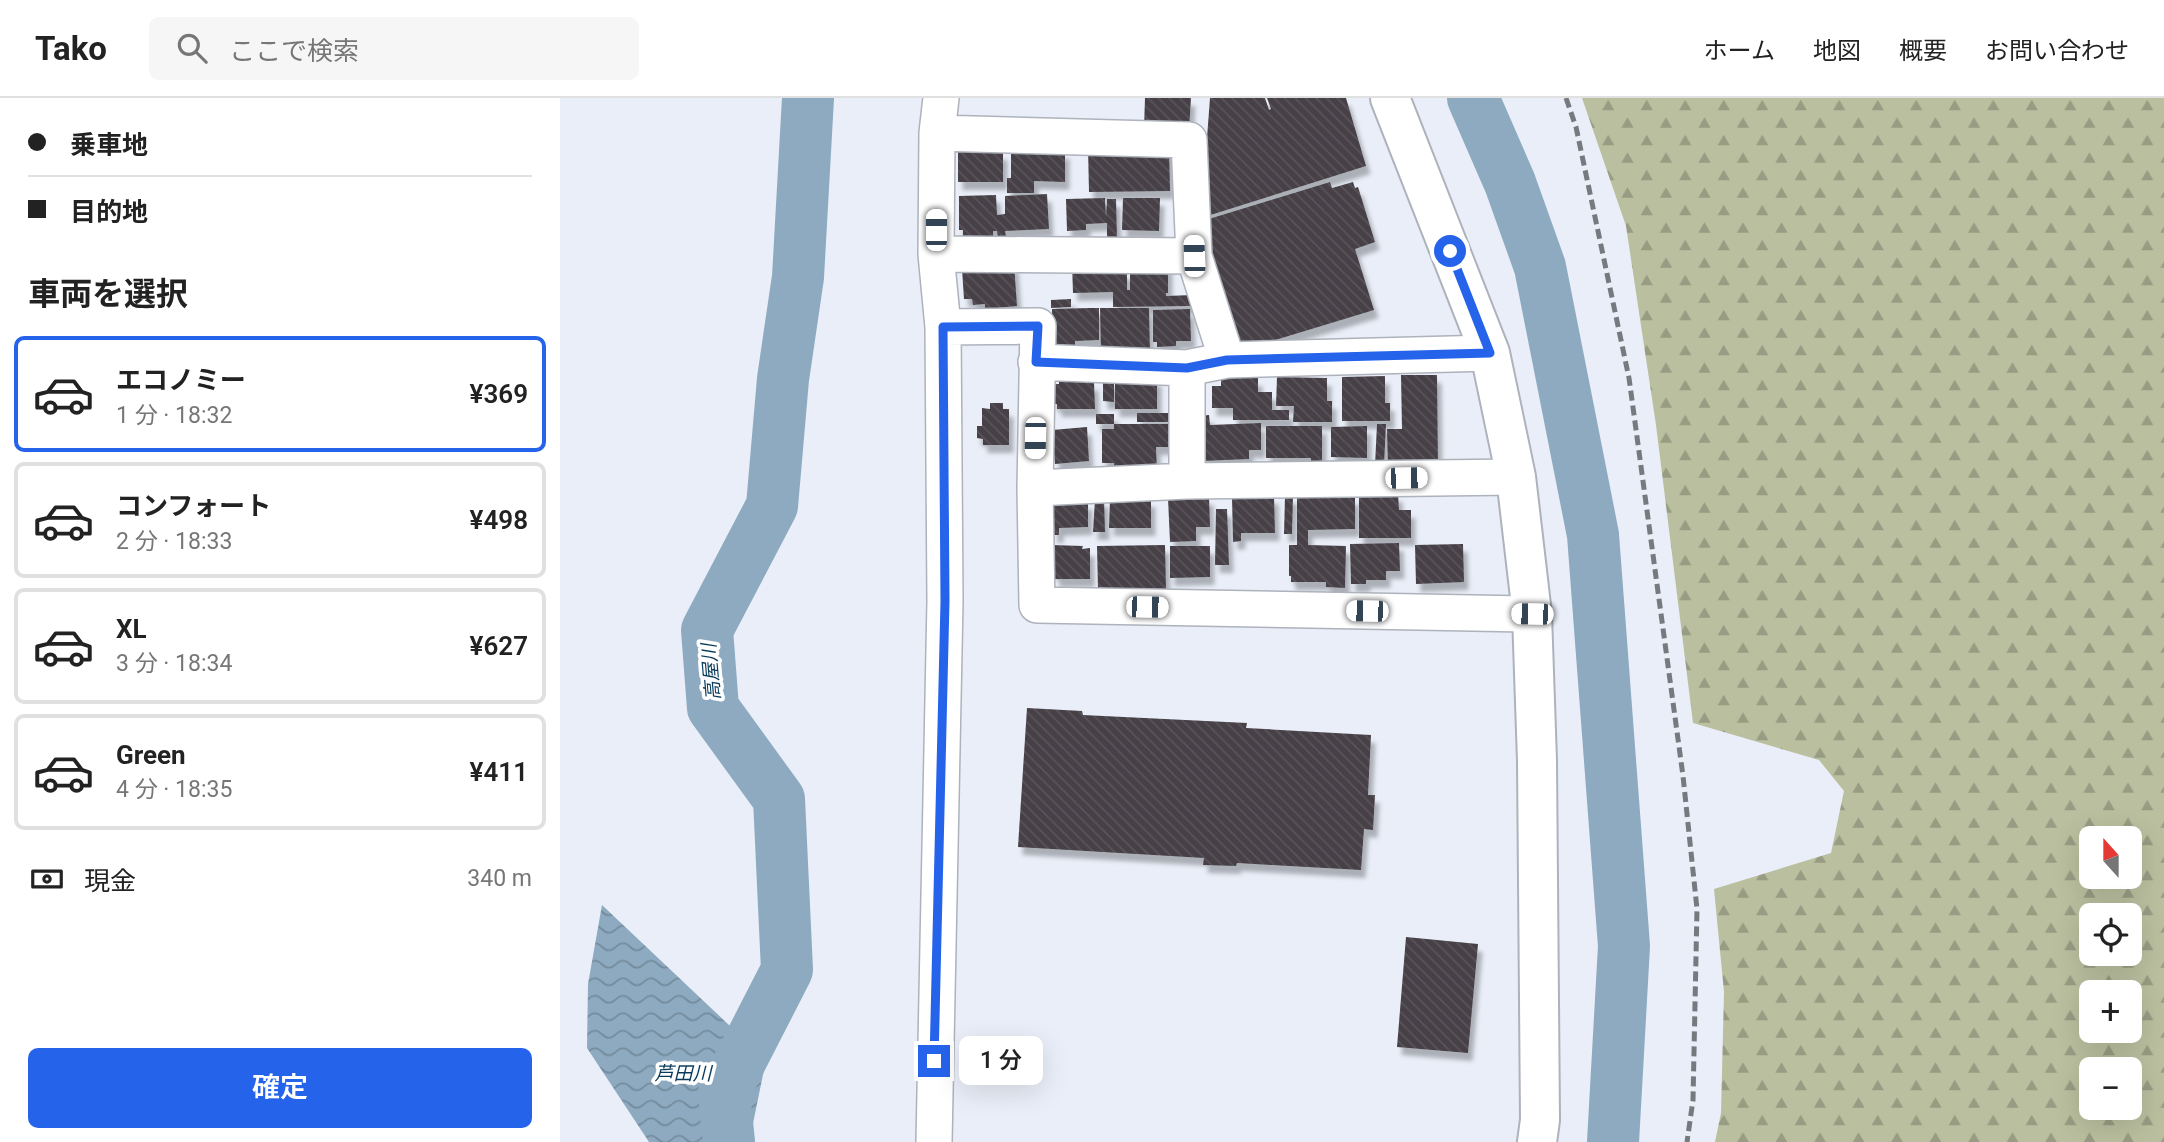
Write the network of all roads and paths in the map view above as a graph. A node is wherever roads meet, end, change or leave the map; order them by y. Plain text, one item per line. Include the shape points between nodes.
1 (941, 98) edge
2 (1390, 98) edge
3 (937, 133) junction
4 (936, 254) junction
5 (1194, 256) junction
6 (943, 327) junction
7 (1490, 353) junction
8 (1227, 360) junction
9 (1036, 362) junction
10 (1187, 368) junction
11 (1516, 477) junction
12 (1187, 481) junction
13 (1035, 488) junction
14 (1532, 614) junction
15 (934, 1142) edge
16 (1537, 1142) edge

1 - 3 street
2 - 7 street
3 - 4 street
3 - 5 street via 1189,140
4 - 5 street
4 - 6 street
5 - 8 street
6 - 9 street via 1038,326
6 - 15 street via 945,601
7 - 8 street
7 - 11 street
8 - 10 street
9 - 10 street
9 - 13 street
10 - 12 street
11 - 12 street
11 - 14 street
12 - 13 street
13 - 14 street via 1037,605
14 - 16 street

